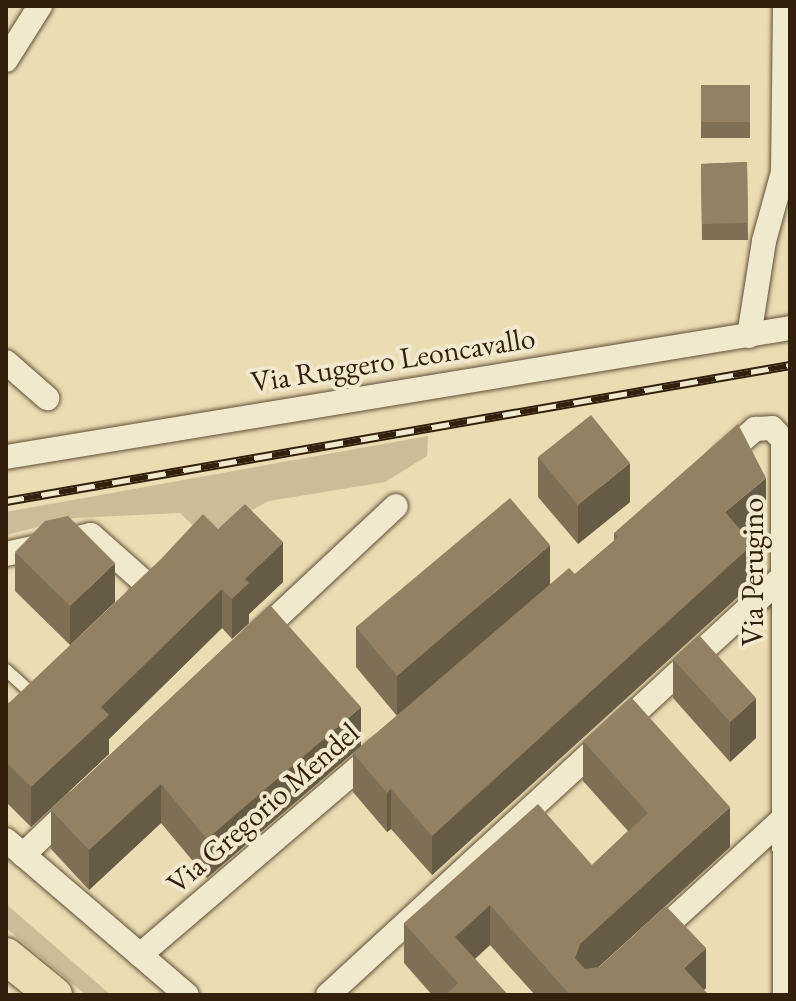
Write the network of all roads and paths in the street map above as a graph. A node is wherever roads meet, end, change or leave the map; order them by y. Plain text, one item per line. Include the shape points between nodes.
1 (40, 6) edge
2 (785, 6) edge
3 (6, 60) edge
4 (790, 328) edge
5 (749, 336) junction
6 (6, 362) edge
7 (47, 398) dead end
8 (6, 457) edge
9 (707, 470) edge
10 (396, 506) dead end
11 (6, 554) edge
12 (788, 572) edge
13 (117, 621) edge
14 (244, 648) edge
15 (6, 670) edge
16 (60, 677) edge
17 (37, 699) junction
18 (16, 718) edge
19 (788, 734) edge
20 (393, 738) edge
21 (93, 789) edge
22 (785, 817) junction
23 (14, 848) edge
24 (636, 953) edge
25 (140, 955) junction
26 (6, 956) edge
27 (788, 957) edge
28 (54, 995) edge
29 (187, 995) edge
30 (328, 995) edge
31 (785, 995) edge

1 - 3 street
2 - 5 street via 783,172 764,241
4 - 5 street, Via Ruggero Leoncavallo
5 - 8 street, Via Ruggero Leoncavallo
6 - 7 street
9 - 12 street, Via Perugino via 755,429 772,428 783,440
10 - 14 street
11 - 13 street via 91,535 151,588
12 - 19 street, Via Perugino
12 - 30 street
15 - 17 lane
16 - 17 street
17 - 18 street
19 - 22 street, Via Perugino
20 - 25 street, Via Gregorio Mendel
21 - 23 street
22 - 24 street
22 - 27 street, Via Perugino
23 - 25 street
25 - 29 street
26 - 28 main road
27 - 31 street, Via Perugino

